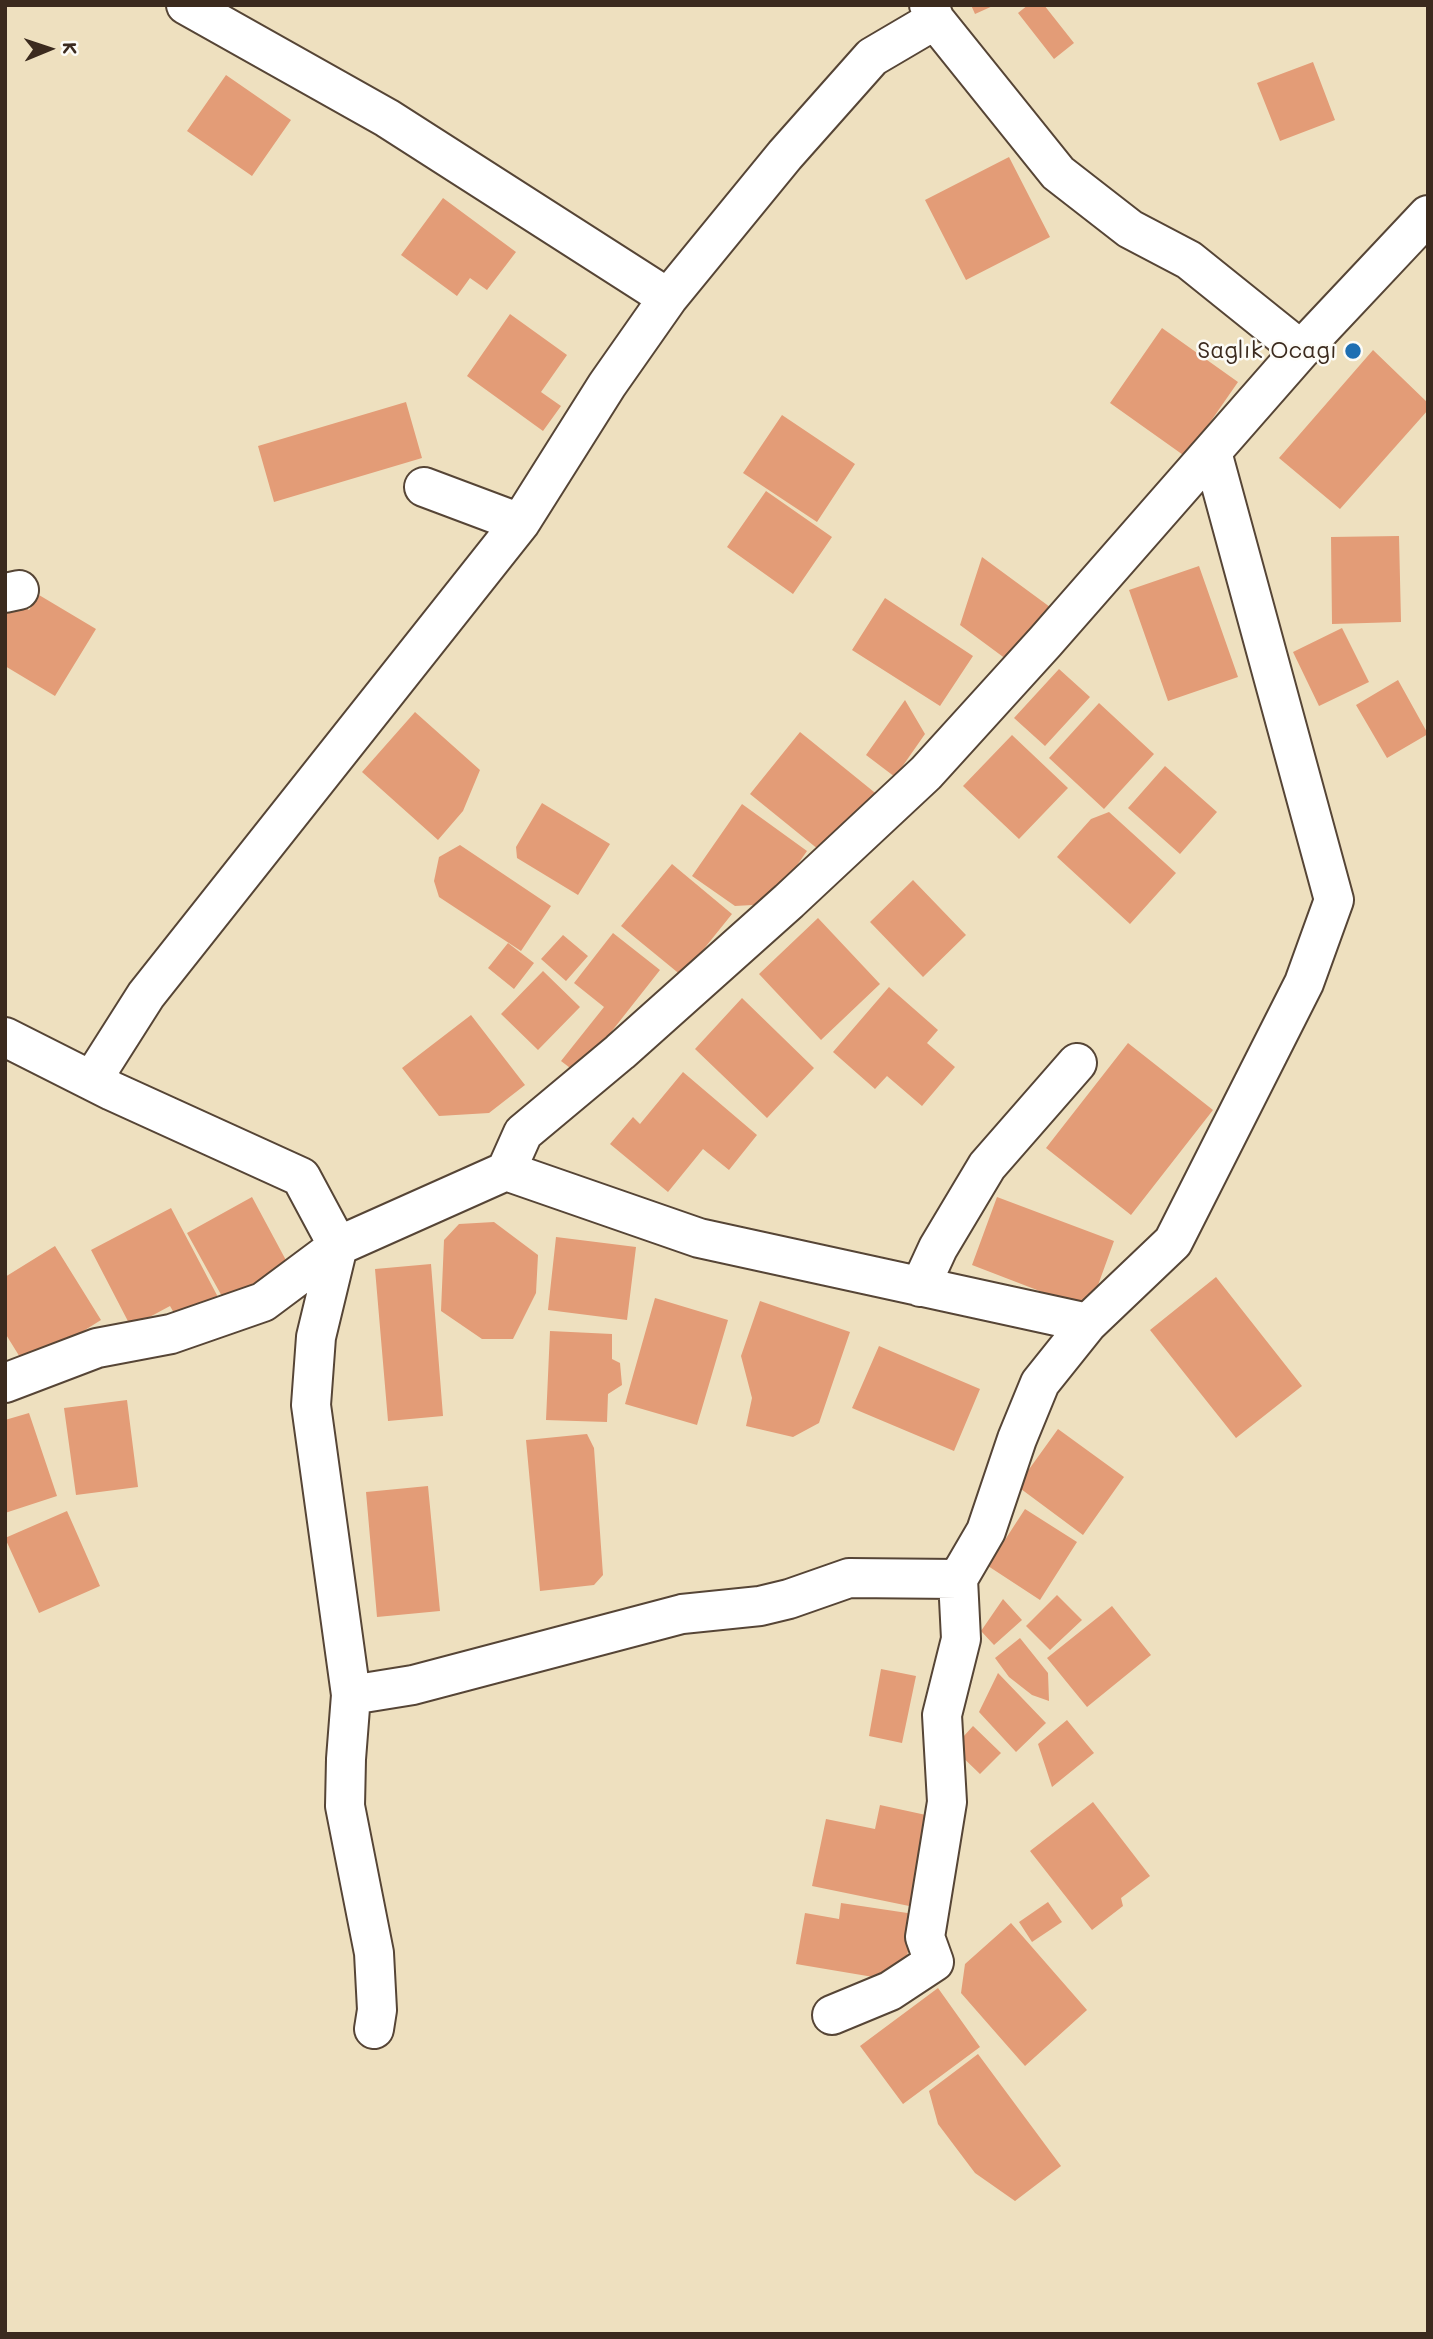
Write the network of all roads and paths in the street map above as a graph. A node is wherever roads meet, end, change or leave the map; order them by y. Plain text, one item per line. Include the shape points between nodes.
1 (186, 5) edge
2 (932, 13) edge
3 (1428, 215) edge
4 (668, 298) junction
5 (1301, 350) junction
6 (1212, 452) junction
7 (424, 487) dead end
8 (520, 523) junction
9 (5, 1037) edge
10 (1077, 1063) dead end
11 (92, 1080) junction
12 (506, 1171) junction
13 (338, 1246) junction
14 (920, 1287) junction
15 (1088, 1323) junction
16 (5, 1383) edge
17 (958, 1579) junction
18 (351, 1695) junction
19 (832, 2015) dead end
20 (374, 2029) dead end

1 - 4 street via 387,118
2 - 4 street via 872,57
2 - 5 street via 1058,173 1130,229 1189,260
3 - 5 street
4 - 8 street
5 - 6 street
6 - 12 street via 926,773 680,999 523,1133
6 - 15 street via 1334,900 1304,983 1173,1242
7 - 8 street
8 - 11 street via 146,995
9 - 11 street
10 - 14 street via 987,1166
11 - 13 street via 301,1178
12 - 13 street
12 - 14 street via 699,1238
13 - 16 street via 262,1302 171,1334 97,1348
13 - 18 street via 316,1337 311,1405
14 - 15 street
15 - 17 street via 1040,1383 986,1531
17 - 18 street via 849,1578 789,1599 682,1614 413,1685
17 - 19 street via 961,1639 942,1716 947,1802 925,1937 933,1962 890,1991
18 - 20 street via 345,1806 374,1953

